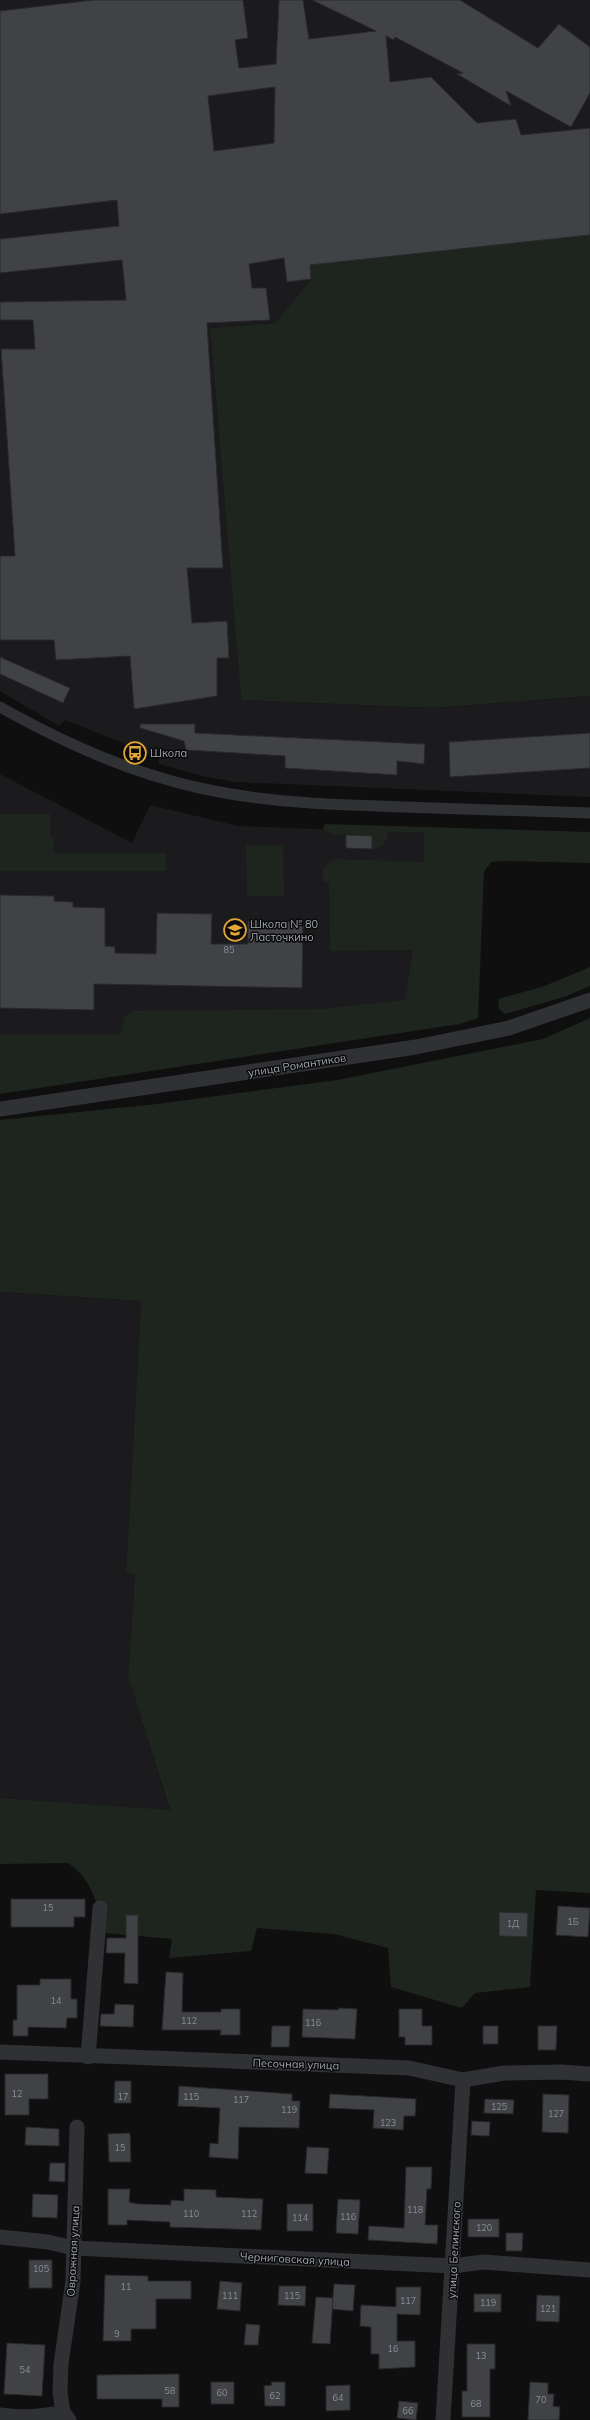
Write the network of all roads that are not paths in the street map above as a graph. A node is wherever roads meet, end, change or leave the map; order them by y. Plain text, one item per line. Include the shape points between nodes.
1 (0, 707) edge
2 (590, 813) edge
3 (590, 1000) edge
4 (0, 1109) edge
5 (100, 1908) dead end
6 (0, 2052) edge
7 (88, 2057) junction
8 (590, 2074) edge
9 (463, 2080) junction
10 (77, 2127) dead end
11 (0, 2237) edge
12 (74, 2248) junction
13 (453, 2266) junction
14 (590, 2270) edge
15 (0, 2415) edge
16 (66, 2416) edge
17 (443, 2420) edge

1 - 2 street via 47,734 95,754 130,768 200,788 319,805
3 - 4 street, улица Романтиков via 509,1028 416,1047
5 - 7 street
6 - 7 street, Песочная улица
7 - 9 street, Песочная улица via 409,2068
8 - 9 street, Песочная улица via 504,2073
9 - 13 street, улица Белинского
10 - 12 street, Овражная улица
11 - 12 street, Черниговская улица via 48,2242
12 - 13 street, Черниговская улица
12 - 16 street, Овражная улица via 73,2281 61,2364 60,2392
13 - 14 street, Черниговская улица via 483,2262
13 - 17 street, улица Белинского
15 - 16 street

